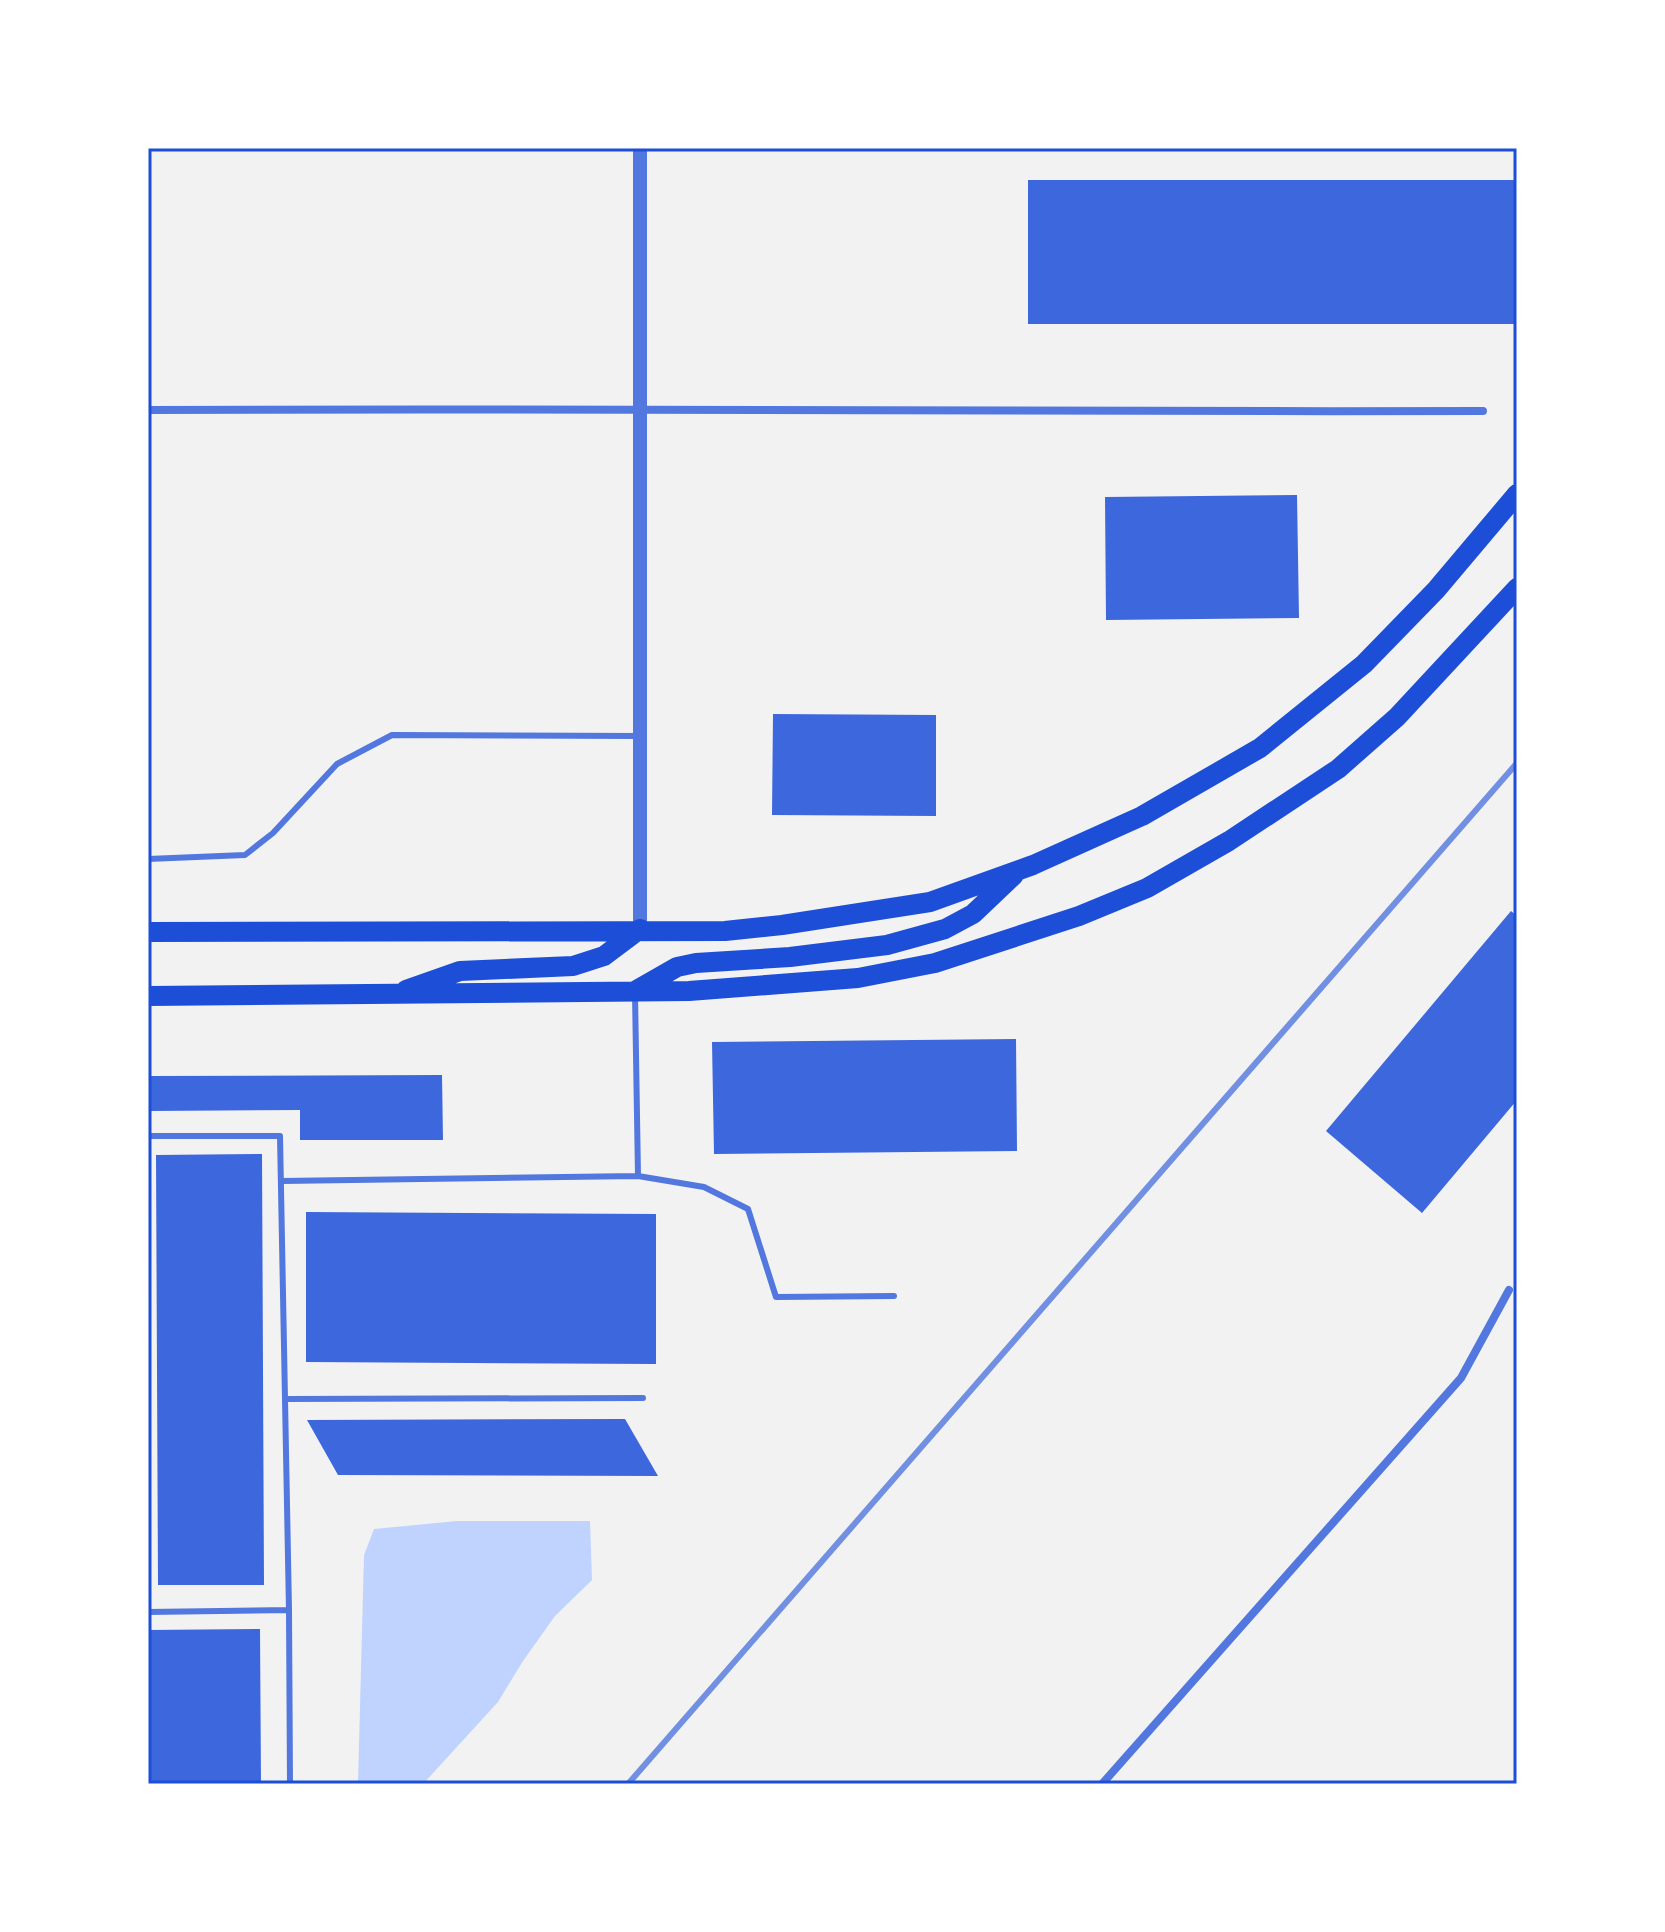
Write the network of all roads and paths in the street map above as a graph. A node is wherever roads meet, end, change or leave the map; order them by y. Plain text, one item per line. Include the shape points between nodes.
1 (640, 148) edge
2 (638, 409) junction
3 (148, 410) edge
4 (1483, 411) dead end
5 (1517, 494) edge
6 (1517, 588) edge
7 (640, 736) junction
8 (148, 859) edge
9 (1018, 870) junction
10 (640, 929) junction
11 (148, 932) edge
12 (635, 991) junction
13 (391, 995) junction
14 (148, 996) edge
15 (148, 1136) edge
16 (638, 1176) junction
17 (282, 1181) junction
18 (1509, 1290) dead end
19 (894, 1296) dead end
20 (643, 1398) dead end
21 (286, 1399) junction
22 (289, 1610) junction
23 (148, 1612) edge
24 (290, 1784) edge
25 (1102, 1784) edge

1 - 2 street
2 - 3 street
2 - 4 street
2 - 7 street
5 - 9 main road via 1436,590 1364,664 1260,748 1142,816
6 - 12 main road via 1397,717 1338,769 1147,888 935,963 858,978 764,987
7 - 8 lane via 392,735 337,764 273,833 245,855
7 - 10 street
9 - 10 main road via 930,902 811,921 725,931
9 - 12 main road via 973,914 945,929 887,945 696,963 677,967
10 - 11 main road
10 - 13 main road via 604,956 573,966 460,971
12 - 13 main road
12 - 16 lane
13 - 14 main road
15 - 17 lane via 280,1136
16 - 17 lane
16 - 19 lane via 704,1187 748,1209 776,1297
17 - 21 lane
18 - 25 street via 1461,1378
20 - 21 lane
21 - 22 lane
22 - 23 lane
22 - 24 lane

